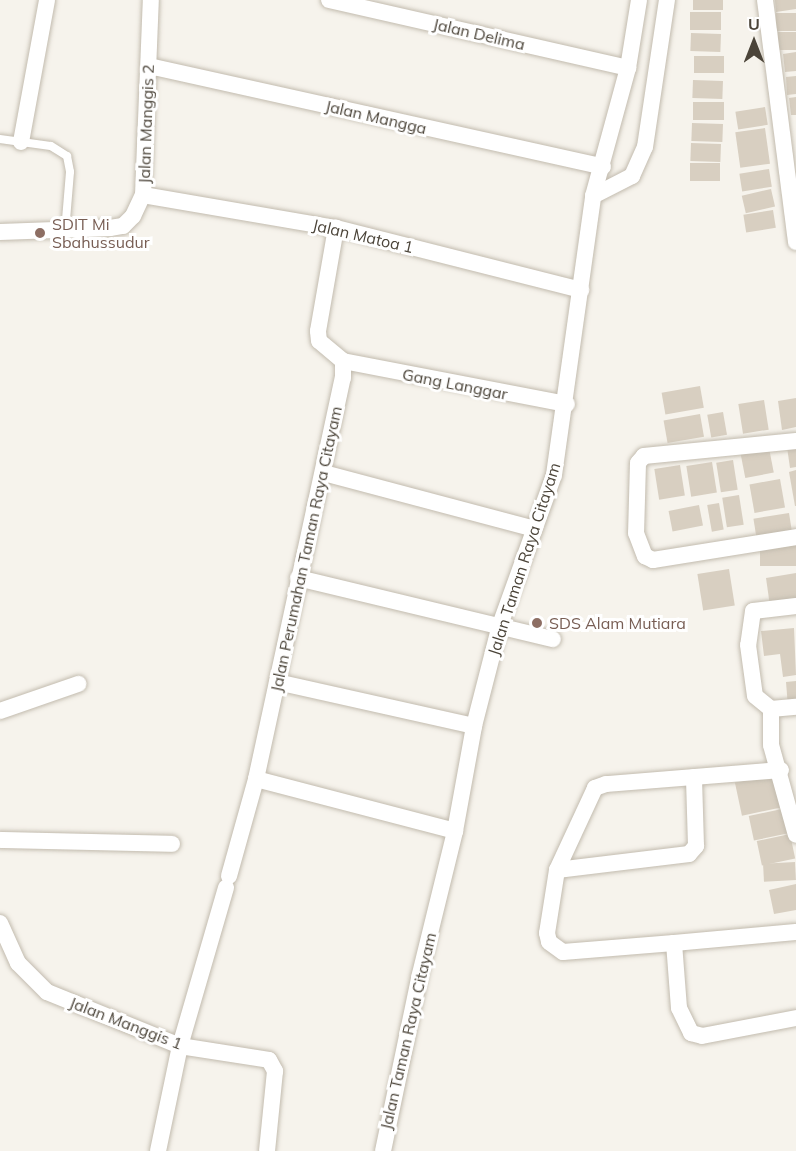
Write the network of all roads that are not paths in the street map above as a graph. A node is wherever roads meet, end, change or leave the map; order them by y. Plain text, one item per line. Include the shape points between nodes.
1 (47, 0) edge
2 (151, 0) edge
3 (329, 0) edge
4 (639, 0) edge
5 (667, 0) edge
6 (765, 0) edge
7 (149, 66) junction
8 (628, 68) junction
9 (0, 139) edge
10 (21, 142) junction
11 (791, 153) edge
12 (603, 167) junction
13 (143, 195) junction
14 (593, 196) junction
15 (336, 228) junction
16 (65, 231) junction
17 (0, 232) edge
18 (796, 242) edge
19 (581, 290) junction
20 (343, 362) junction
21 (567, 404) junction
22 (796, 441) edge
23 (324, 473) junction
24 (534, 529) junction
25 (796, 537) edge
26 (298, 578) junction
27 (796, 606) edge
28 (500, 625) junction
29 (553, 639) dead end
30 (278, 682) junction
31 (78, 684) dead end
32 (796, 707) edge
33 (771, 709) junction
34 (0, 711) edge
35 (474, 726) junction
36 (781, 770) junction
37 (694, 777) junction
38 (256, 779) junction
39 (455, 831) junction
40 (796, 835) edge
41 (0, 840) edge
42 (172, 844) dead end
43 (557, 870) junction
44 (0, 923) edge
45 (796, 932) edge
46 (674, 943) junction
47 (796, 1018) edge
48 (180, 1046) junction
49 (158, 1151) edge
50 (267, 1151) edge
51 (383, 1151) edge

1 - 10 street
2 - 7 street, Jalan Manggis 2
3 - 8 street, Jalan Delima
4 - 8 street, Jalan Taman Raya Citayam
5 - 14 street via 645,147 632,176
6 - 11 street
7 - 12 street, Jalan Mangga
7 - 13 street, Jalan Manggis 2
8 - 12 street, Jalan Taman Raya Citayam
9 - 10 lane
10 - 16 lane via 51,146 67,156 70,172
11 - 18 street
12 - 14 street, Jalan Taman Raya Citayam
13 - 15 street, Jalan Matoa 1
13 - 16 street, Jalan Manggis 2 via 123,226
14 - 19 street, Jalan Taman Raya Citayam
15 - 19 street, Jalan Matoa 1
15 - 20 street via 318,331 319,340
16 - 17 street, Jalan Manggis 2
19 - 21 street, Jalan Taman Raya Citayam
20 - 21 street, Gang Langgar
20 - 23 street, Jalan Perumahan Taman Raya Citayam
21 - 24 street, Jalan Taman Raya Citayam via 554,475
22 - 25 street via 644,456 639,463 636,533 645,556 653,560
23 - 24 street
23 - 26 street, Jalan Perumahan Taman Raya Citayam
24 - 28 street, Jalan Taman Raya Citayam
26 - 28 street
26 - 30 street, Jalan Perumahan Taman Raya Citayam
27 - 33 street via 753,610 748,645 750,669 755,696
28 - 29 street
28 - 35 street, Jalan Taman Raya Citayam
30 - 35 street
30 - 38 street, Jalan Perumahan Taman Raya Citayam
31 - 34 street
32 - 33 street
33 - 36 street via 771,745
35 - 39 street, Jalan Taman Raya Citayam
36 - 37 street
36 - 40 street
37 - 43 street via 596,788
37 - 43 street via 696,846 689,854
38 - 39 street
38 - 48 street, Jalan Perumahan Taman Raya Citayam
39 - 51 street, Jalan Taman Raya Citayam
41 - 42 street
43 - 46 street via 547,933 555,950
44 - 48 street, Jalan Manggis 1 via 18,963 47,992
45 - 46 street
46 - 47 street via 679,1008 691,1033 702,1036
48 - 49 street, Jalan Perumahan Taman Raya Citayam
48 - 50 street, Jalan Manggis 1 via 268,1060 275,1071

